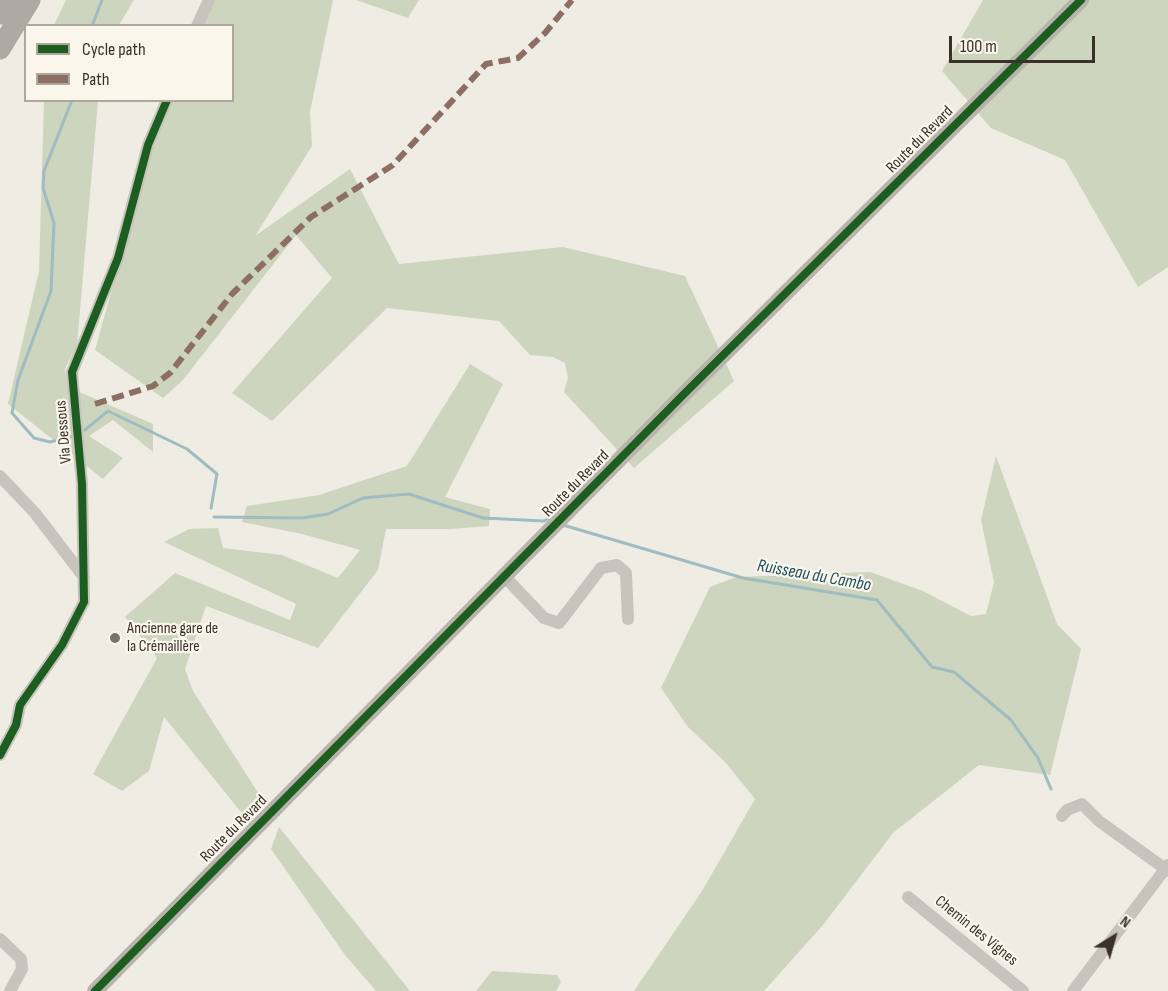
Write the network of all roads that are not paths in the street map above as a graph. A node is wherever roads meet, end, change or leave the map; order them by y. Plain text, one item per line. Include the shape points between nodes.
1 (8, 0) edge
2 (30, 0) edge
3 (209, 0) edge
4 (1081, 0) edge
5 (0, 14) edge
6 (198, 24) edge
7 (0, 49) edge
8 (166, 102) edge
9 (0, 476) edge
10 (504, 576) junction
11 (84, 577) junction
12 (628, 619) dead end
13 (0, 755) edge
14 (1062, 816) dead end
15 (216, 867) junction
16 (1167, 868) edge
17 (909, 897) dead end
18 (0, 939) edge
19 (10, 991) edge
20 (90, 991) edge
21 (95, 991) edge
22 (1023, 991) edge
23 (1073, 991) edge

1 - 5 highway
2 - 7 highway
3 - 6 street
4 - 10 main road, Route du Revard
8 - 11 street, Via Dessous via 148,144 118,258 72,372 82,484
9 - 11 street
10 - 12 street via 544,618 559,623 601,568 617,564 626,573
10 - 15 main road, Route du Revard
11 - 13 street, Via Dessous via 84,602 62,645 20,705 16,725
14 - 16 street via 1082,804 1099,821
15 - 20 main road, Route du Revard via 152,917
15 - 21 main road, Route du Revard
16 - 23 street
17 - 22 street, Chemin des Vignes
18 - 19 street via 21,959 22,969

